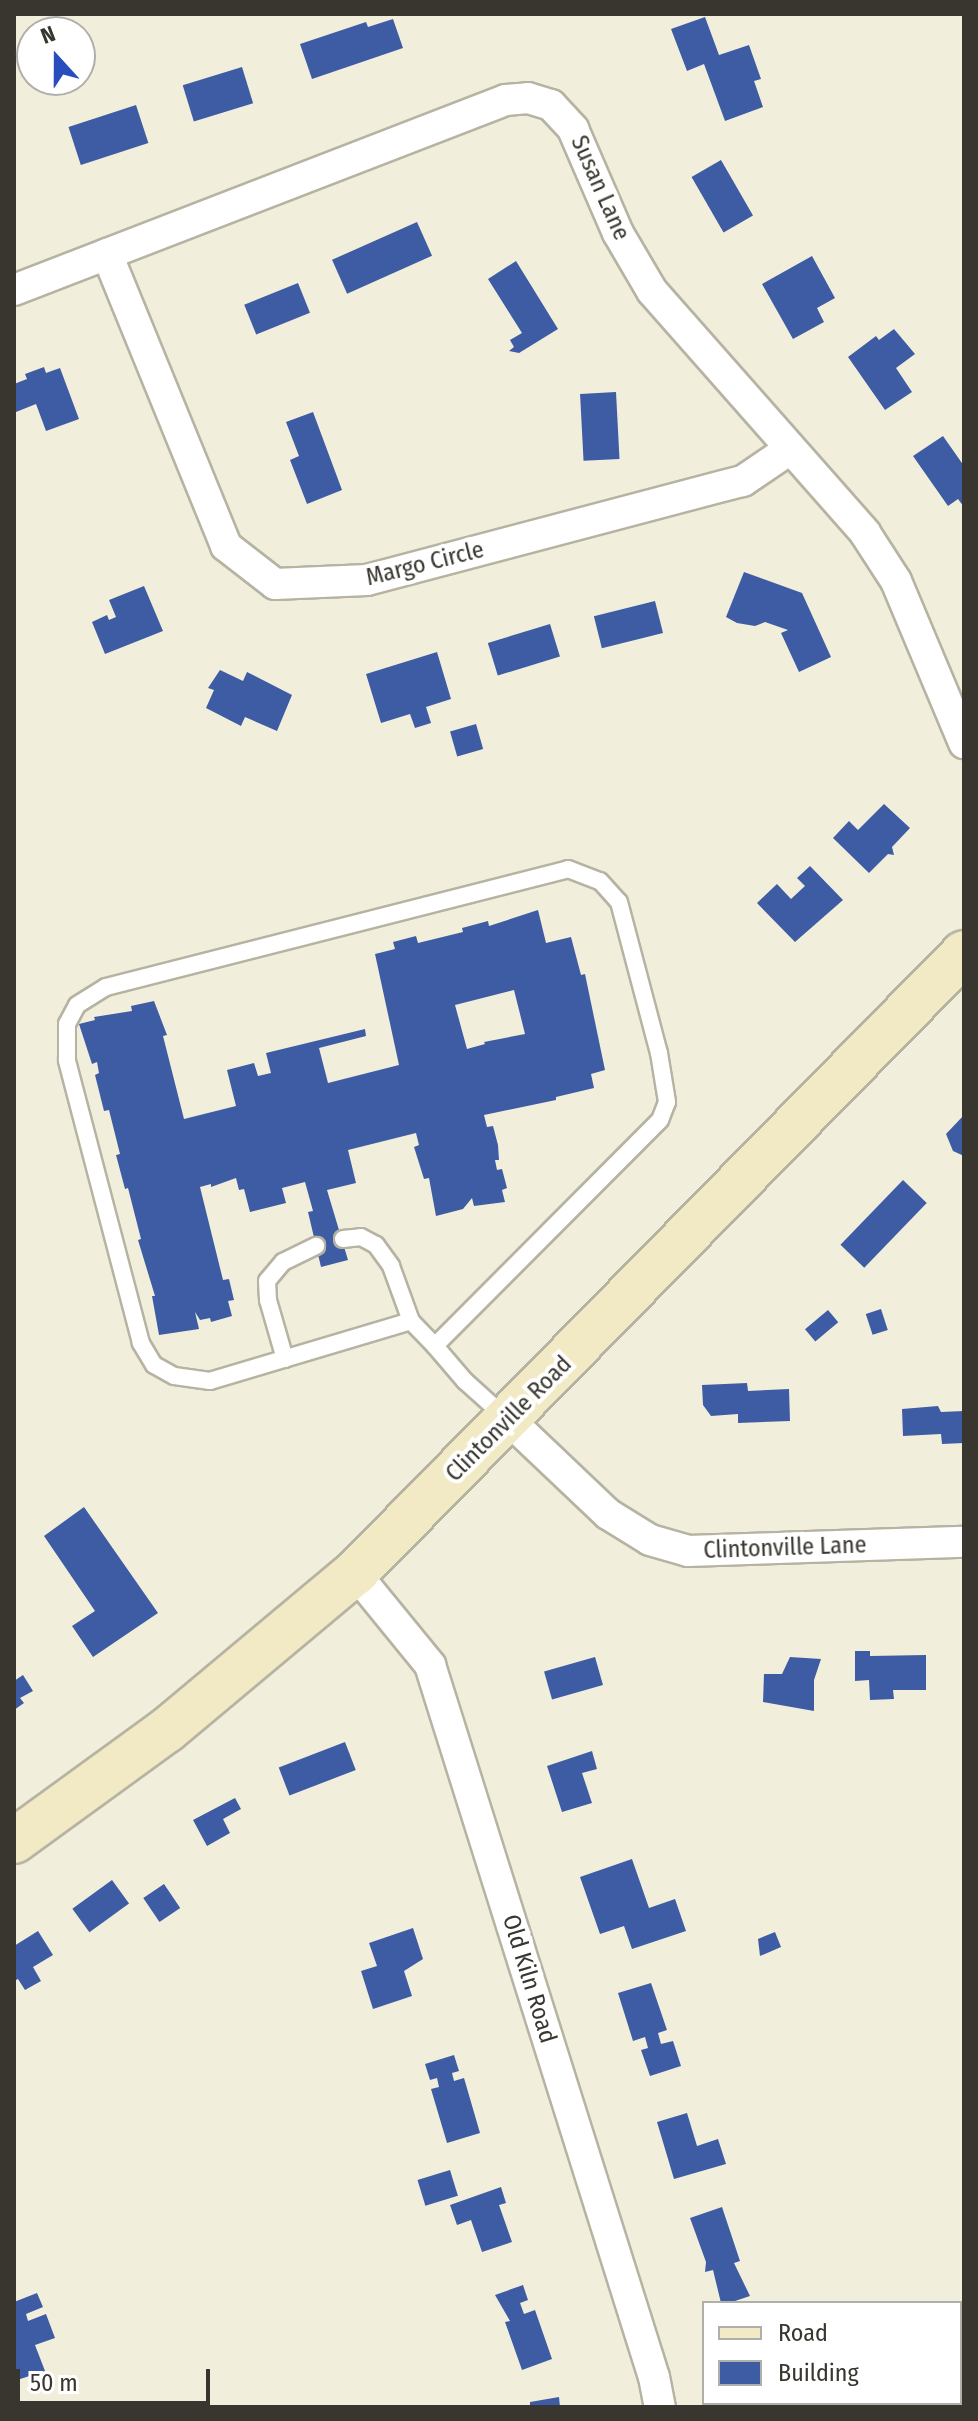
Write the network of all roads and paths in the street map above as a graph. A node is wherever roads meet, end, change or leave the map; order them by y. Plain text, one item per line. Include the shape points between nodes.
1 (107, 254) junction
2 (14, 290) edge
3 (790, 449) junction
4 (964, 743) edge
5 (964, 953) edge
6 (343, 1239) dead end
7 (316, 1246) dead end
8 (411, 1321) junction
9 (435, 1346) junction
10 (285, 1359) junction
11 (509, 1420) junction
12 (964, 1542) edge
13 (355, 1573) junction
14 (14, 1841) edge
15 (660, 2407) edge

1 - 2 street, Susan Lane
1 - 3 street, Susan Lane via 493,105 518,98 540,100 573,129 618,233 652,291
1 - 3 street, Margo Circle via 226,546 275,584 382,576 743,481
3 - 4 street, Susan Lane via 865,533 896,581
5 - 11 main road, Clintonville Road
6 - 8 lane via 361,1237 376,1245 391,1266
7 - 10 lane via 283,1262 267,1281
8 - 9 lane
8 - 10 lane
9 - 10 lane via 660,1120 667,1102 619,902 600,881 568,869 106,987 77,1005 67,1024 67,1060 141,1343 154,1365 174,1376 210,1381
9 - 11 lane
11 - 12 street, Clintonville Lane via 608,1514 650,1540 688,1551
11 - 13 main road, Clintonville Road
13 - 14 main road, Clintonville Road via 167,1730
13 - 15 street, Old Kiln Road via 430,1665

